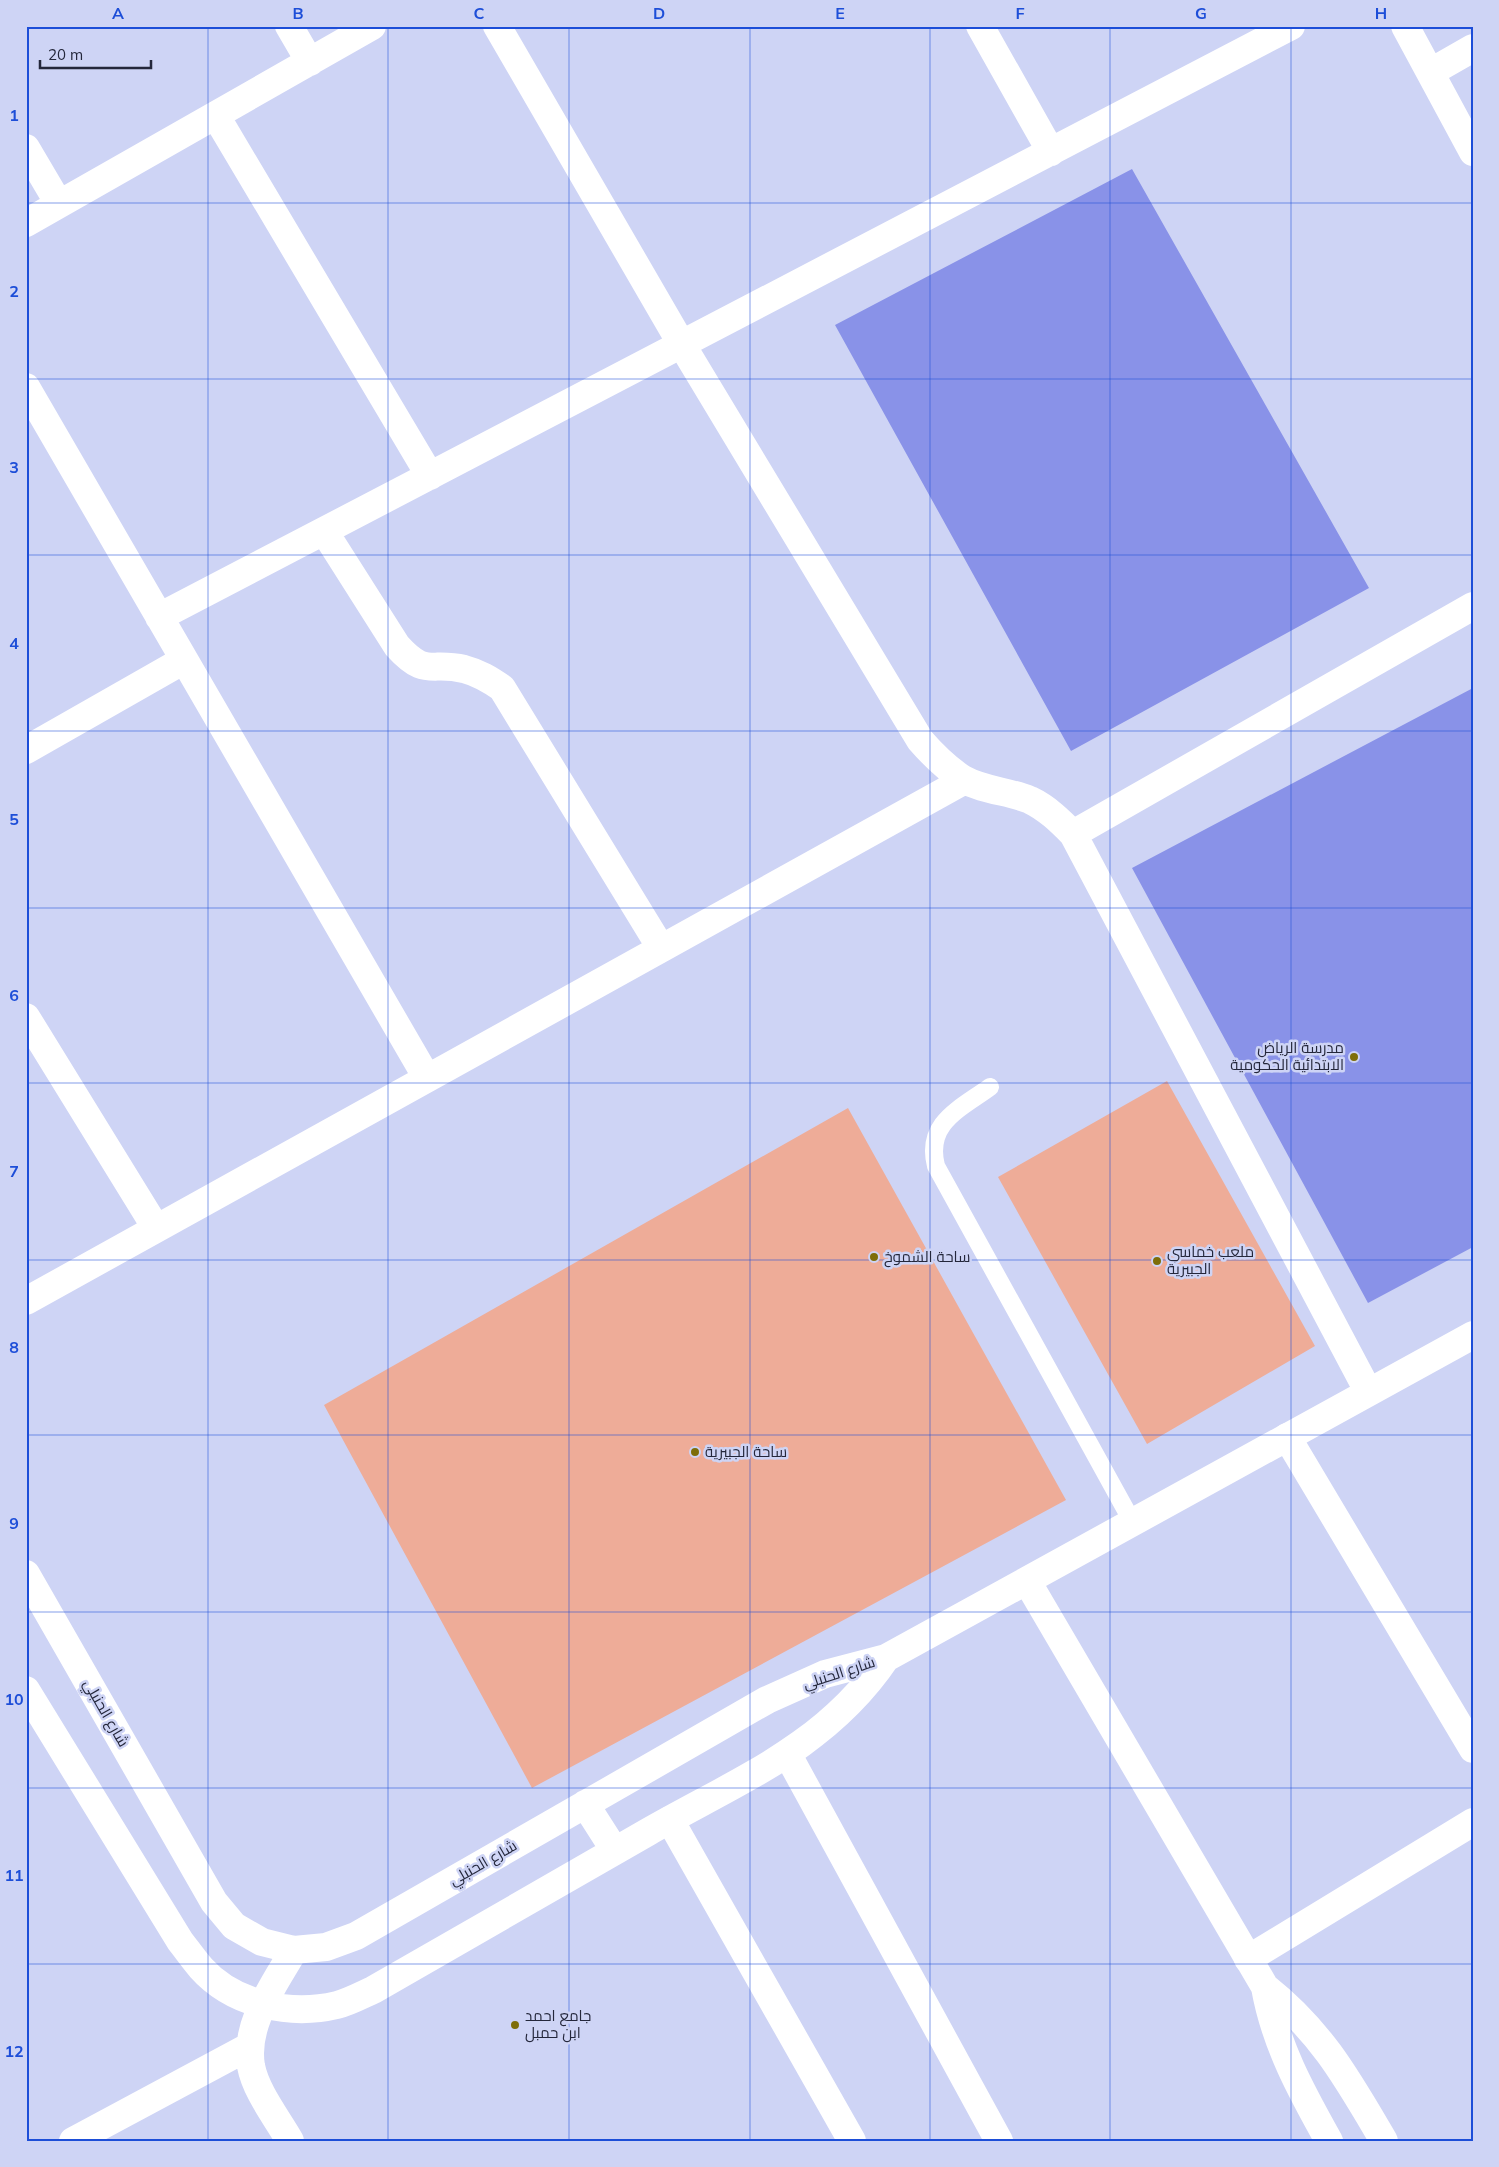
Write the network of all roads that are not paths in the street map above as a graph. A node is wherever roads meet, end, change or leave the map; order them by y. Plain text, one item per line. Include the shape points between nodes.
1 (289, 26) edge
2 (372, 26) edge
3 (497, 26) edge
4 (980, 26) edge
5 (1291, 26) edge
6 (1404, 26) edge
7 (1473, 48) edge
8 (310, 62) junction
9 (1431, 72) junction
10 (216, 116) junction
11 (26, 148) edge
12 (1051, 152) junction
13 (1473, 152) edge
14 (59, 204) junction
15 (26, 223) edge
16 (682, 345) junction
17 (26, 387) edge
18 (430, 476) junction
19 (324, 531) junction
20 (1473, 606) edge
21 (159, 617) junction
22 (184, 660) junction
23 (26, 750) edge
24 (965, 780) junction
25 (1073, 834) junction
26 (661, 948) junction
27 (26, 1017) edge
28 (427, 1078) junction
29 (990, 1088) dead end
30 (156, 1228) junction
31 (26, 1300) edge
32 (1473, 1334) edge
33 (1368, 1391) junction
34 (1287, 1437) junction
35 (1133, 1522) junction
36 (26, 1574) edge
37 (1027, 1580) junction
38 (886, 1658) junction
39 (26, 1690) edge
40 (1473, 1749) edge
41 (788, 1755) junction
42 (585, 1804) junction
43 (670, 1820) junction
44 (1473, 1822) edge
45 (615, 1851) junction
46 (294, 1950) junction
47 (1248, 1959) junction
48 (1265, 1987) junction
49 (262, 2005) junction
50 (250, 2046) junction
51 (72, 2141) edge
52 (290, 2141) edge
53 (852, 2141) edge
54 (1000, 2141) edge
55 (1330, 2141) edge
56 (1384, 2141) edge

1 - 8 street
2 - 8 street
3 - 16 street
4 - 12 street
5 - 12 street
6 - 9 street
7 - 9 street
8 - 10 street
9 - 13 street
10 - 14 street
10 - 18 street
11 - 14 street
12 - 16 street
14 - 15 street
16 - 18 street
16 - 24 street via 920,740 939,761
17 - 21 street
18 - 19 street
19 - 21 street
19 - 26 street via 396,646 410,660 428,668 462,668 483,675 502,688
20 - 25 street
21 - 22 street
22 - 23 street
22 - 28 street
24 - 25 street via 1029,800 1053,814
24 - 26 street
25 - 33 street
26 - 28 street
27 - 30 street
28 - 30 street
29 - 35 lane via 943,1123 934,1143 936,1166
30 - 31 street
32 - 33 street
33 - 34 street
34 - 35 street
34 - 40 street
35 - 37 street
36 - 46 street, شارع الحنبلي via 214,1902 234,1926 262,1942
37 - 38 street
37 - 47 street
38 - 41 street, شارع الحنبلي via 849,1705
38 - 42 street, شارع الحنبلي via 855,1664 788,1690
39 - 49 street, شارع الحنبلي via 180,1941 202,1970 232,1992
41 - 43 street, شارع الحنبلي
41 - 54 street
42 - 45 street
42 - 46 street, شارع الحنبلي via 356,1936 326,1947
43 - 45 street, شارع الحنبلي
43 - 53 street
44 - 47 street
45 - 49 street, شارع الحنبلي via 373,1990 339,2004 303,2010
46 - 49 street
47 - 48 street
48 - 55 street via 1269,2013 1287,2064
48 - 56 street via 1323,2043
49 - 50 street
50 - 51 street
50 - 52 street via 251,2067 259,2087

